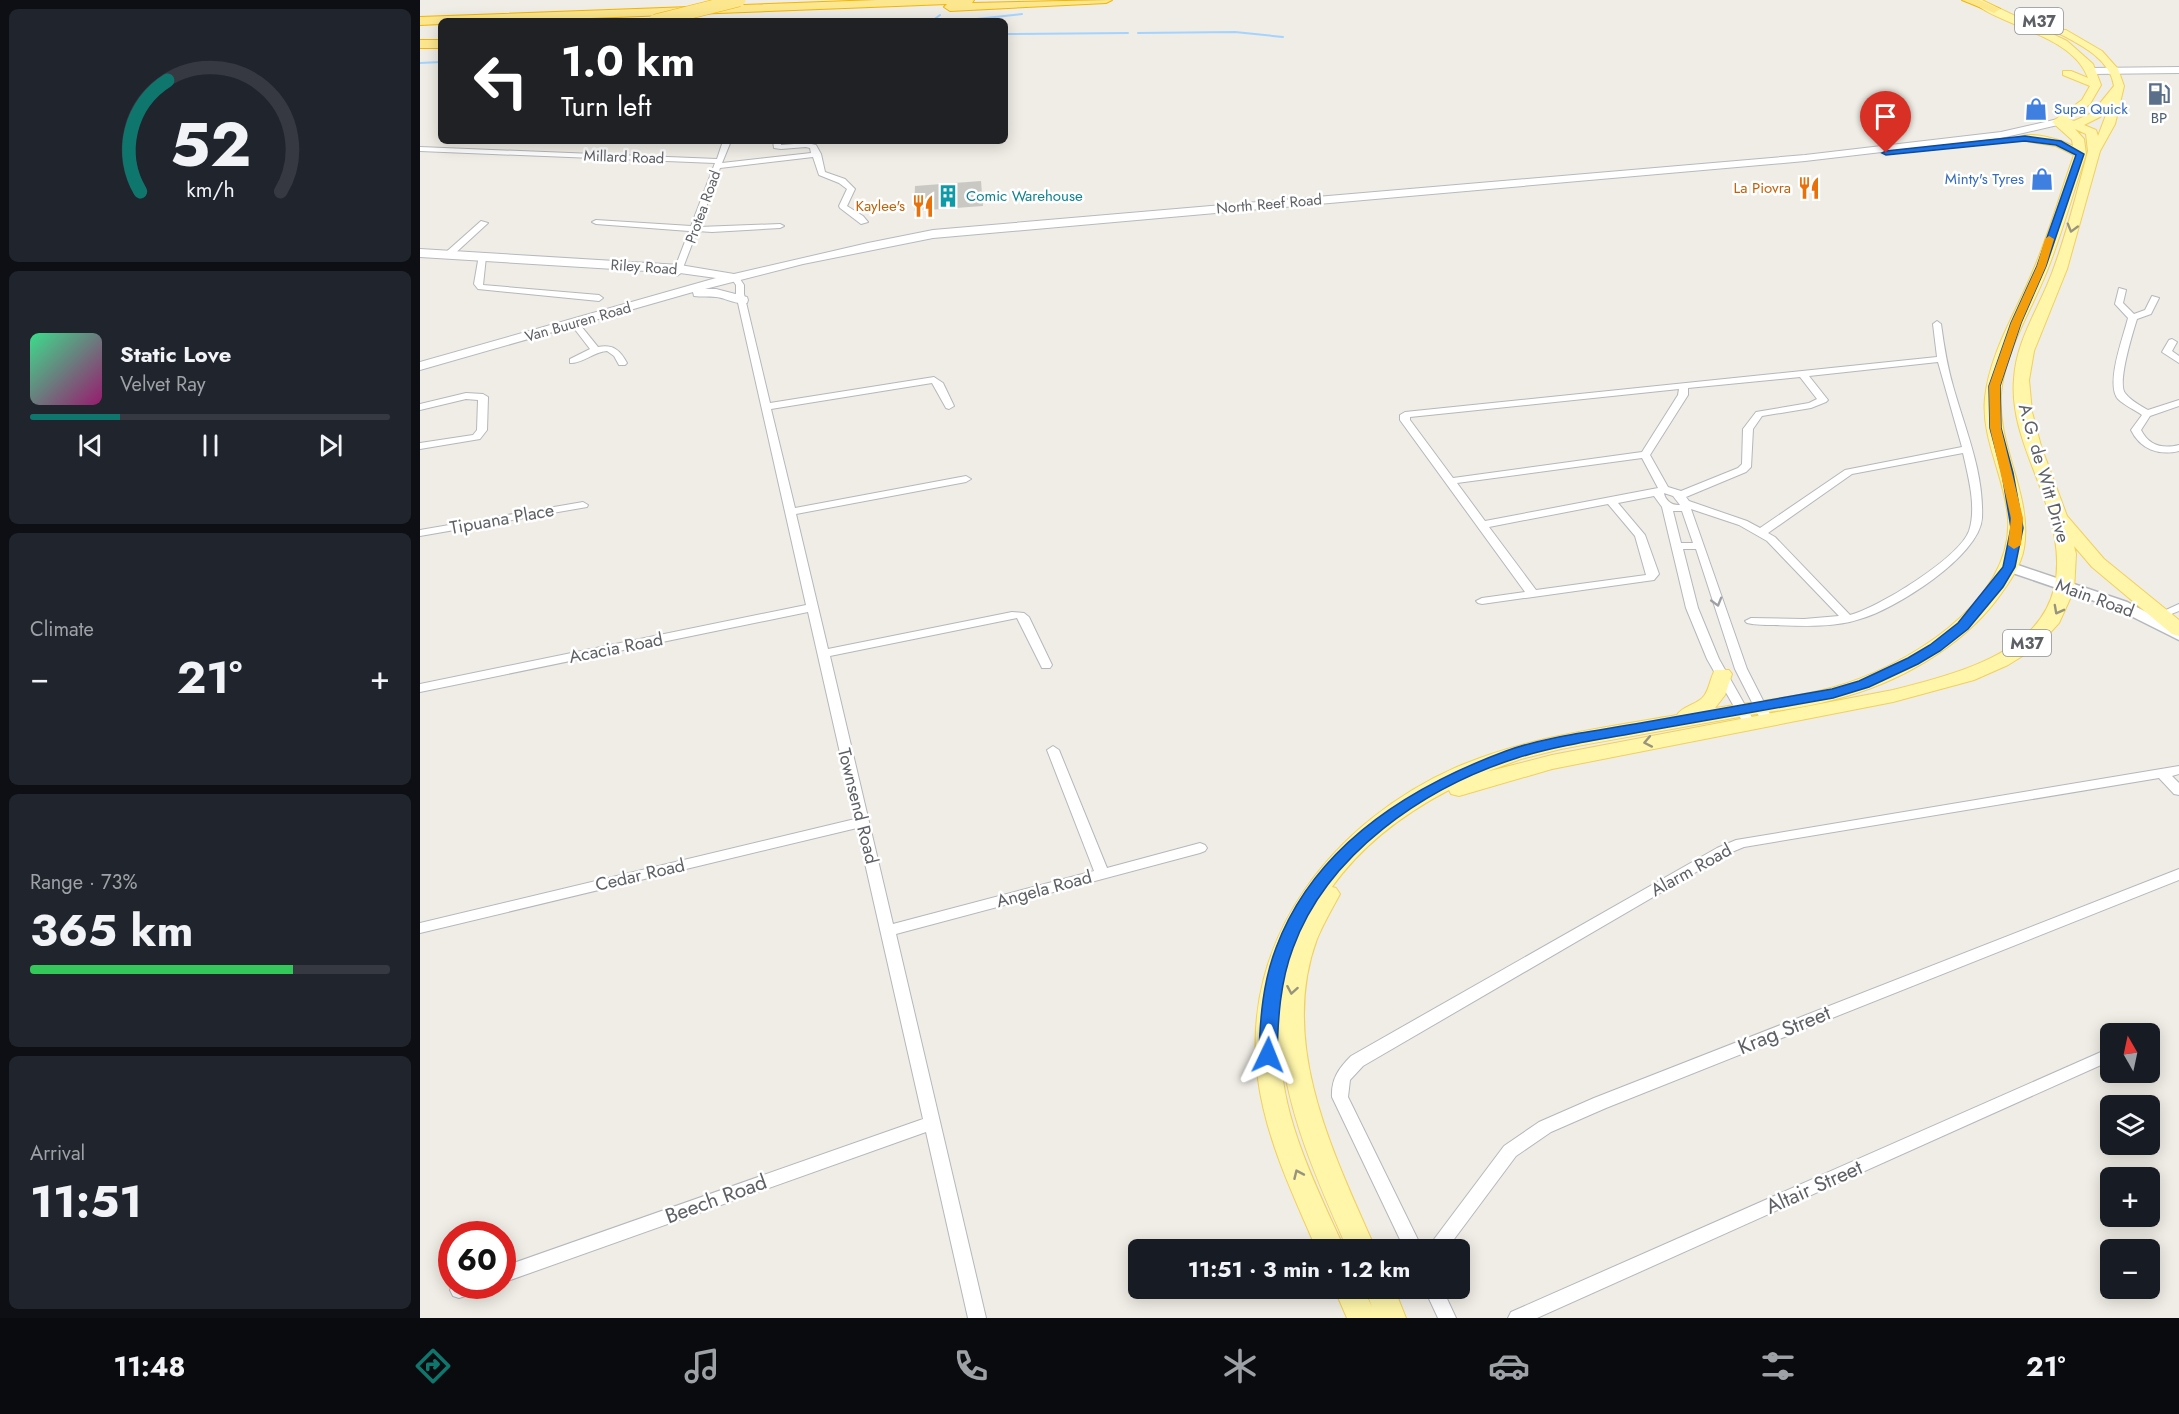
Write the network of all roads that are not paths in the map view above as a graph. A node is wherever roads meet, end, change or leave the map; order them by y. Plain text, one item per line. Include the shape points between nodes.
1 (740, 0) edge
2 (968, 0) edge
3 (1106, 0) edge
4 (1968, 0) edge
5 (1975, 0) edge
6 (568, 3) dead end
7 (1993, 4) edge
8 (420, 16) edge
9 (498, 18) edge
10 (667, 18) edge
11 (670, 18) edge
12 (438, 20) edge
13 (420, 21) edge
14 (438, 26) edge
15 (420, 27) edge
16 (438, 44) edge
17 (420, 45) edge
18 (2179, 70) edge
19 (2114, 72) junction
20 (2067, 73) dead end
21 (2179, 75) edge
22 (2093, 81) junction
23 (2118, 90) junction
24 (2066, 124) junction
25 (2025, 138) junction
26 (726, 144) edge
27 (777, 144) edge
28 (420, 149) edge
29 (2087, 153) junction
30 (817, 154) junction
31 (1807, 158) junction
32 (718, 163) junction
33 (2073, 196) junction
34 (596, 222) dead end
35 (864, 222) dead end
36 (484, 224) dead end
37 (780, 226) dead end
38 (695, 229) junction
39 (420, 253) edge
40 (448, 255) junction
41 (482, 257) junction
42 (777, 267) junction
43 (698, 270) junction
44 (678, 271) junction
45 (729, 280) junction
46 (2122, 290) dead end
47 (680, 294) junction
48 (741, 297) junction
49 (598, 298) dead end
50 (2155, 298) dead end
51 (2133, 317) junction
52 (573, 323) junction
53 (2016, 323) junction
54 (1937, 324) dead end
55 (2036, 326) junction
56 (2009, 342) junction
57 (2172, 342) dead end
58 (2029, 345) junction
59 (595, 349) junction
60 (1943, 360) junction
61 (2179, 360) edge
62 (573, 361) dead end
63 (622, 363) dead end
64 (420, 366) edge
65 (1802, 373) junction
66 (1684, 385) junction
67 (2179, 403) edge
68 (949, 406) dead end
69 (420, 407) edge
70 (766, 407) junction
71 (2147, 414) junction
72 (420, 446) edge
73 (2179, 448) edge
74 (1968, 449) junction
75 (1645, 455) junction
76 (966, 479) dead end
77 (1450, 481) junction
78 (1661, 491) junction
79 (1611, 502) junction
80 (1683, 502) junction
81 (583, 504) dead end
82 (1667, 506) junction
83 (789, 512) junction
84 (2058, 513) junction
85 (1483, 525) junction
86 (420, 532) edge
87 (1761, 532) junction
88 (1676, 546) junction
89 (1700, 546) junction
90 (2009, 567) junction
91 (2067, 587) junction
92 (1533, 594) junction
93 (1482, 601) dead end
94 (2179, 607) edge
95 (811, 608) junction
96 (2161, 615) junction
97 (1848, 619) junction
98 (1751, 621) dead end
99 (2179, 630) edge
100 (2179, 635) edge
101 (822, 654) junction
102 (1046, 665) dead end
103 (1722, 674) junction
104 (420, 688) edge
105 (1754, 715) junction
106 (1638, 729) junction
107 (1053, 750) dead end
108 (2179, 770) edge
109 (2162, 773) junction
110 (2179, 791) edge
111 (861, 822) junction
112 (1200, 848) dead end
113 (1102, 874) junction
114 (2179, 874) edge
115 (420, 928) edge
116 (888, 931) junction
117 (2100, 1058) edge
118 (930, 1123) junction
119 (1326, 1239) edge
120 (1357, 1239) edge
121 (1409, 1239) edge
122 (1443, 1239) edge
123 (516, 1270) edge
124 (1360, 1299) edge
125 (1438, 1299) edge
126 (1373, 1310) edge
127 (977, 1318) edge
128 (1447, 1318) edge
129 (1516, 1318) edge

1 - 10 highway, bridge
2 - 9 highway
3 - 11 highway
4 - 7 highway
5 - 7 main road, M37
6 - 8 highway
7 - 19 main road, M37 via 2085,43
7 - 22 main road, M37 via 2063,43 2085,62
12 - 13 highway
14 - 15 highway
16 - 17 highway
18 - 19 main road
19 - 21 main road
19 - 22 main road
19 - 23 main road, A.G. de Witt Drive
20 - 22 main road
22 - 24 main road via 2086,102
23 - 24 main road via 2096,115
23 - 29 main road, A.G. de Witt Drive via 2111,125
24 - 25 main road, North Reef Road
24 - 29 main road
24 - 31 main road, North Reef Road
25 - 29 main road
25 - 31 main road, North Reef Road
26 - 32 street, Protea Road
27 - 30 street via 811,146
28 - 32 street, Millard Road
29 - 33 main road, A.G. de Witt Drive / M37
30 - 32 street, Millard Road
30 - 35 street via 822,173 848,184 851,189 843,206
31 - 42 main road, North Reef Road via 933,234
32 - 38 street, Protea Road
33 - 53 main road, A.G. de Witt Drive / M37
33 -> 55 main road, A.G. de Witt Drive / M37 via 2060,269
34 - 38 street
36 - 40 street
37 - 38 street
38 - 44 street, Protea Road
39 - 40 main road, Riley Road
40 - 41 main road, Riley Road
41 - 44 main road, Riley Road
41 - 49 street via 478,284 481,287
42 - 43 main road
42 - 45 main road, North Reef Road
43 - 44 main road, Riley Road
43 - 45 main road, Riley Road
44 - 45 main road, Riley Road
45 - 47 main road, Van Buuren Road
45 - 48 street
45 - 48 street, Townsend Road via 740,285
46 - 51 street via 2119,304
47 - 48 main road
47 - 52 main road, Van Buuren Road
48 - 70 street, Townsend Road
50 - 51 street via 2148,312
51 - 71 street via 2118,389 2122,397
52 - 59 street
52 - 64 main road, Van Buuren Road
53 - 55 main road
53 - 56 main road, A.G. de Witt Drive / M37
54 - 60 street
55 - 58 main road, A.G. de Witt Drive / M37
56 - 58 main road
56 - 90 main road, A.G. de Witt Drive / M37 via 1994,386 1994,408 2017,518
57 - 61 street via 2167,352
58 - 84 main road, A.G. de Witt Drive / M37 via 2021,377 2021,397
59 - 62 street
59 - 63 street via 615,350
60 - 65 street
60 - 74 street
65 - 66 street
65 - 80 street via 1823,400 1759,414 1748,429 1747,465
66 - 75 street via 1683,395
66 - 77 street via 1405,416 1404,420
67 - 71 street
68 - 70 street via 934,380
69 - 72 street via 466,396 483,398 482,430 476,437
70 - 83 street, Townsend Road
71 - 73 street via 2136,430 2144,443 2165,451
74 - 87 street via 1849,472
74 - 97 street via 1976,507 1972,535 1898,598
75 - 77 street
75 - 78 street
76 - 83 street
77 - 85 street
78 - 79 street
78 - 80 street via 1674,491
78 - 82 street via 1661,500
79 - 85 street
79 - 92 street via 1644,542 1653,574 1650,579
80 - 82 street via 1674,509
80 - 87 street
80 - 89 street
81 - 86 street, Tipuana Place
82 - 88 street
83 - 95 street, Townsend Road
84 - 91 main road, A.G. de Witt Drive / M37 via 2069,567
84 - 96 main road via 2098,563
85 - 92 street
87 - 97 street
88 - 89 street
88 - 103 street via 1692,608
89 -> 105 street
90 - 91 street, Main Road
90 - 105 main road, A.G. de Witt Drive / M37 via 1984,604 1963,626 1913,661 1850,690
91 - 100 street, Main Road via 2121,605
91 -> 105 main road, A.G. de Witt Drive / M37 via 2055,617 2040,634 1994,664 1917,690
92 - 93 street
94 - 96 street
95 - 101 street, Townsend Road
95 - 104 street, Acacia Road
96 - 99 main road
97 - 98 street
101 - 102 street via 1020,615 1025,618
101 - 111 street, Townsend Road
103 - 105 street
103 - 106 main road via 1719,690 1706,705
105 - 106 main road, A.G. de Witt Drive / M37
105 -> 120 main road, A.G. de Witt Drive / M37 via 1462,787 1388,829 1333,886 1315,914 1300,954 1290,996 1292,1045 1300,1090 1316,1140
119 -> 106 main road, A.G. de Witt Drive / M37 via 1281,1127 1268,1055 1275,981 1284,948 1301,911 1342,855 1367,832 1448,781 1513,754
107 - 113 street
108 - 109 street, Alarm Road
109 - 110 street
109 - 121 street, Alarm Road via 1741,843 1357,1061 1342,1075 1340,1097
111 - 115 street, Cedar Road
111 - 116 street, Townsend Road
112 - 113 street, Angela Road
113 - 116 street, Angela Road
114 - 122 street, Krag Street via 1545,1127 1510,1151
116 - 118 street, Townsend Road
117 - 129 street, Altair Street
118 - 123 street, Beech Road
118 - 127 street, Townsend Road
124 - 126 main road
125 - 128 street

